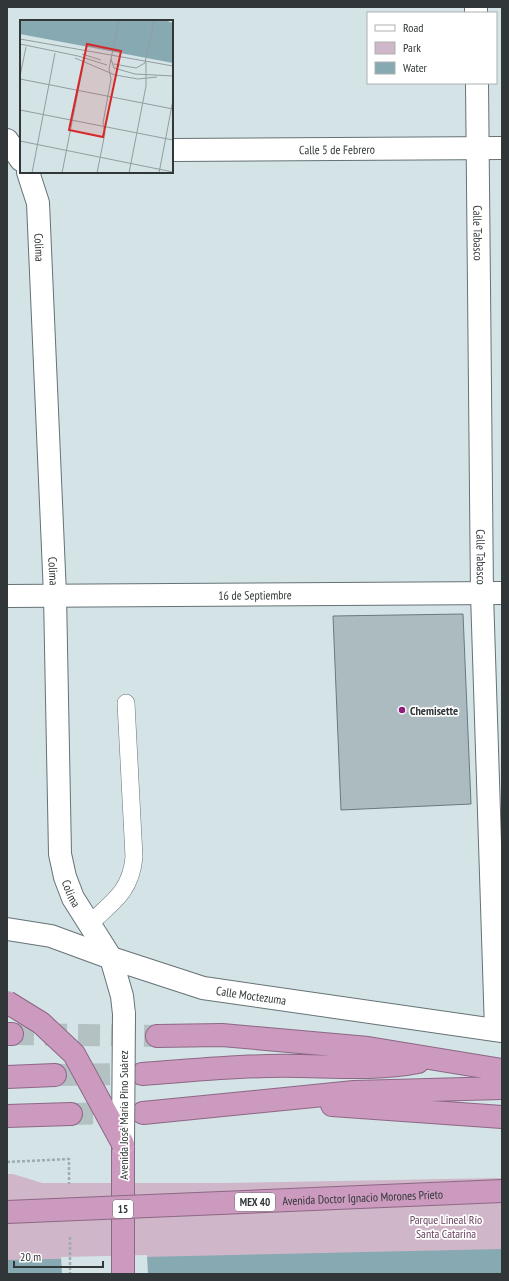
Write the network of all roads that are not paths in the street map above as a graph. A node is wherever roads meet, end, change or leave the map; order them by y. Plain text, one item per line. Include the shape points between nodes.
1 (477, 84) edge
2 (502, 148) edge
3 (478, 149) junction
4 (173, 150) edge
5 (28, 173) edge
6 (492, 593) edge
7 (55, 595) junction
8 (7, 596) edge
9 (126, 703) dead end
10 (90, 923) junction
11 (7, 929) edge
12 (111, 958) junction
13 (7, 1002) edge
14 (499, 1030) edge
15 (157, 1036) tunnel mouth
16 (435, 1059) junction
17 (502, 1070) edge
18 (142, 1074) tunnel mouth
19 (55, 1075) tunnel mouth
20 (7, 1077) edge
21 (502, 1088) edge
22 (264, 1100) junction
23 (143, 1113) tunnel mouth
24 (71, 1114) tunnel mouth
25 (7, 1116) edge
26 (502, 1117) edge
27 (123, 1144) junction
28 (502, 1191) edge
29 (7, 1212) edge
30 (123, 1274) edge

1 - 3 street, Calle Tabasco
2 - 3 street, Calle 5 de Febrero
3 - 4 street, Calle 5 de Febrero
3 - 6 street, Calle Tabasco
5 - 7 street, Colima via 38,203
6 - 7 street, 16 de Septiembre
6 - 14 street, Calle Tabasco
7 - 8 street, 16 de Septiembre
7 - 10 street, Colima via 60,854 65,878 73,898
9 - 10 lane via 133,872 122,893
10 - 12 street, Colima
11 - 12 street, Calle Moctezuma via 51,936
12 - 14 street, Calle Moctezuma via 204,988
12 - 27 street, Avenida José María Pino Suárez / 15, bridge via 122,996 124,1014
13 - 27 highway, bridge via 41,1023 74,1054
15 - 16 highway via 222,1035 368,1048
16 - 17 highway
16 - 18 highway via 396,1066 357,1068 267,1066
19 - 20 highway
21 - 22 highway via 354,1092
22 - 23 highway
22 - 26 highway
24 - 25 highway
27 - 30 highway, Avenida José María Pino Suárez / 15
28 - 29 highway, Avenida Doctor Ignacio Morones Prieto / MEX 40, bridge

